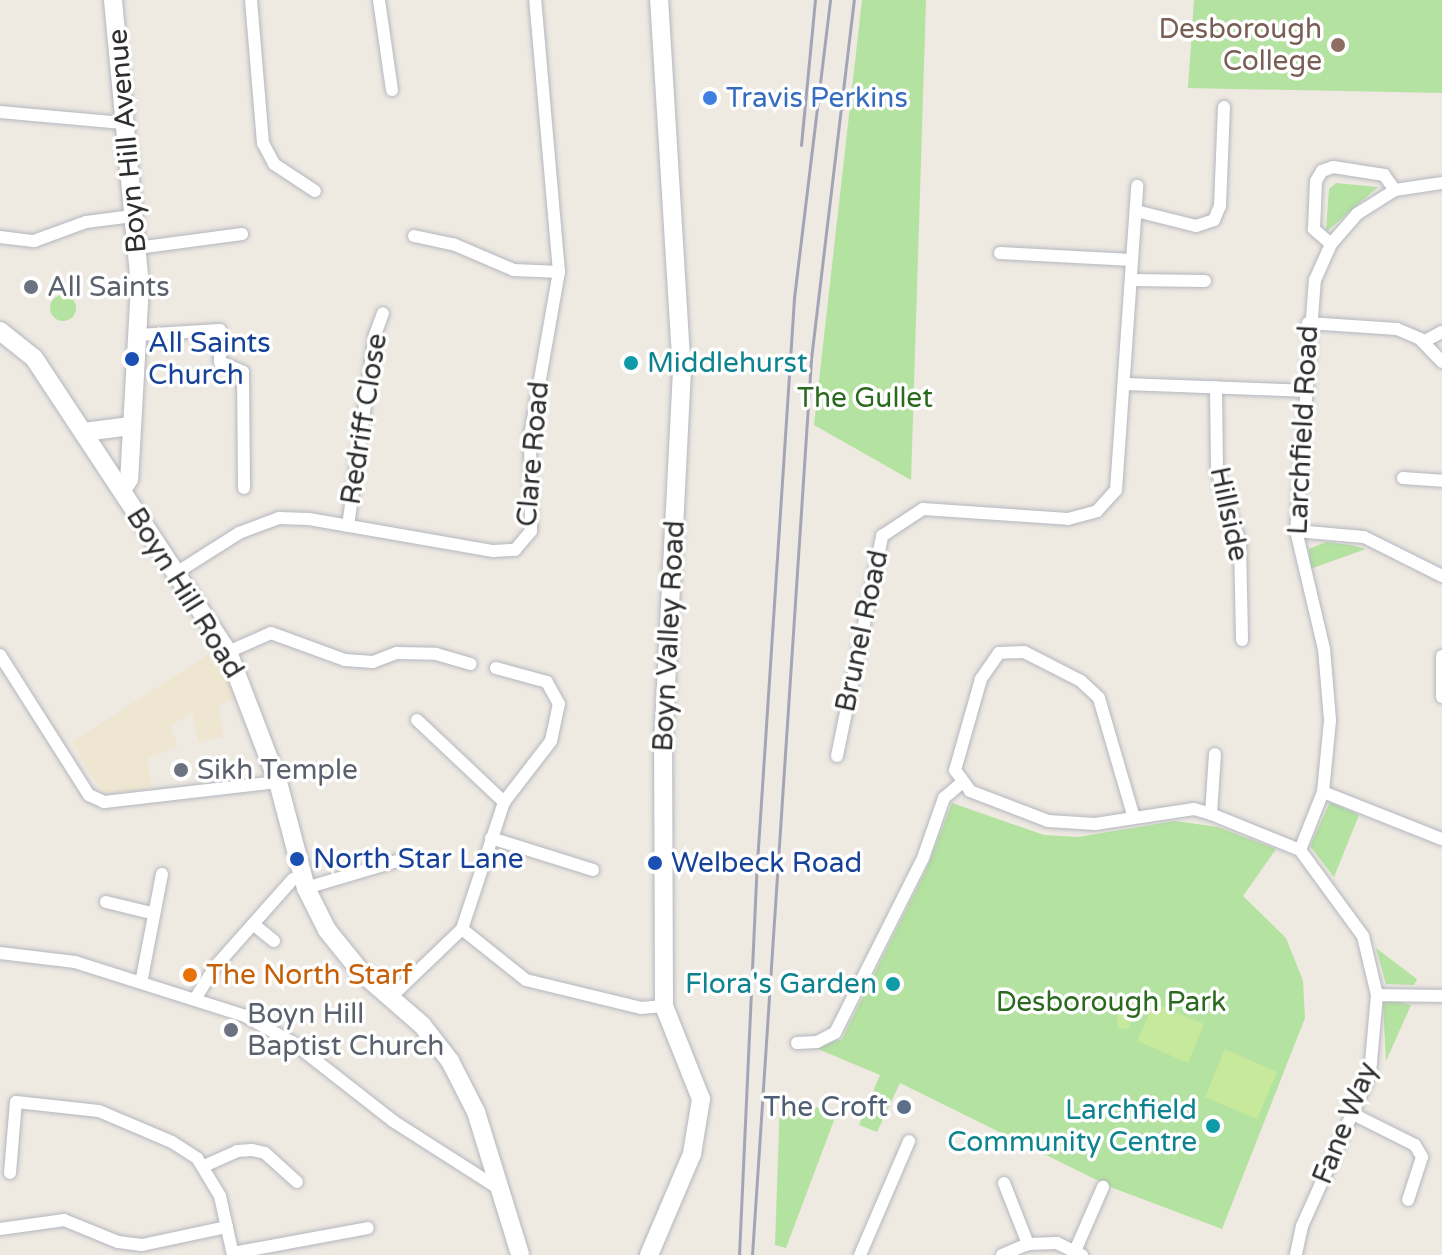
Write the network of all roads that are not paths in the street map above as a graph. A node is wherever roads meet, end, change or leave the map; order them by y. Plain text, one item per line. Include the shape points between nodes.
1 (113, 0) edge
2 (251, 0) edge
3 (379, 0) edge
4 (535, 0) edge
5 (659, 0) edge
6 (392, 90) dead end
7 (1224, 107) dead end
8 (0, 112) edge
9 (123, 123) junction
10 (1442, 183) edge
11 (1137, 186) dead end
12 (1395, 190) junction
13 (315, 191) dead end
14 (1136, 211) junction
15 (133, 216) junction
16 (242, 234) dead end
17 (414, 236) dead end
18 (0, 237) edge
19 (1331, 244) junction
20 (137, 248) junction
21 (1000, 253) dead end
22 (1132, 260) junction
23 (559, 272) junction
24 (1131, 280) junction
25 (1205, 281) dead end
26 (383, 313) dead end
27 (1308, 323) junction
28 (1442, 332) edge
29 (138, 335) junction
30 (1, 336) edge
31 (1423, 342) junction
32 (1442, 362) edge
33 (1125, 384) junction
34 (1216, 387) junction
35 (1304, 391) junction
36 (131, 426) junction
37 (84, 432) junction
38 (1422, 465) dead end
39 (1403, 478) dead end
40 (1421, 479) junction
41 (1442, 481) edge
42 (244, 488) dead end
43 (122, 490) junction
44 (348, 526) junction
45 (1296, 531) junction
46 (176, 573) junction
47 (1442, 576) edge
48 (1242, 640) dead end
49 (228, 652) junction
50 (0, 655) edge
51 (1442, 656) edge
52 (471, 664) dead end
53 (496, 668) dead end
54 (5, 669) edge
55 (1442, 697) edge
56 (417, 720) dead end
57 (1215, 754) dead end
58 (837, 756) dead end
59 (278, 782) junction
60 (961, 783) junction
61 (1323, 792) junction
62 (504, 802) junction
63 (1211, 814) junction
64 (1134, 818) junction
65 (491, 838) junction
66 (1442, 839) edge
67 (1300, 850) junction
68 (404, 859) dead end
69 (593, 870) dead end
70 (162, 874) dead end
71 (300, 883) junction
72 (106, 902) dead end
73 (151, 913) junction
74 (253, 924) junction
75 (462, 929) junction
76 (274, 941) dead end
77 (0, 953) edge
78 (141, 983) junction
79 (1377, 995) junction
80 (1442, 996) edge
81 (390, 998) junction
82 (195, 999) junction
83 (664, 1006) junction
84 (797, 1043) dead end
85 (1353, 1114) junction
86 (909, 1141) dead end
87 (204, 1166) junction
88 (10, 1173) dead end
89 (297, 1182) dead end
90 (1004, 1183) dead end
91 (1103, 1187) dead end
92 (503, 1191) junction
93 (1408, 1200) dead end
94 (227, 1227) junction
95 (368, 1228) dead end
96 (0, 1229) edge
97 (1028, 1244) junction
98 (1078, 1253) edge
99 (233, 1254) edge
100 (518, 1255) edge
101 (528, 1255) edge
102 (649, 1255) edge
103 (860, 1255) edge
104 (1002, 1255) edge
105 (1296, 1255) edge

1 - 9 street, Boyn Hill Avenue
2 - 13 street via 265,103 263,143 274,164
3 - 6 street
4 - 23 street, Clare Road
5 - 83 street, Boyn Valley Road via 682,374 663,745
7 - 14 street via 1220,206 1214,220 1196,226
8 - 9 street
9 - 15 street, Boyn Hill Avenue
10 - 12 street, Larchfield Road
11 - 14 street, Brunel Road
12 - 19 street, Larchfield Road via 1357,214
12 - 19 street via 1384,175 1333,167 1322,171 1316,181 1314,229
14 - 22 street, Brunel Road
15 - 18 street via 86,222 34,241
15 - 20 street, Boyn Hill Avenue
16 - 20 street
17 - 23 street via 453,244 514,270
19 - 27 street, Larchfield Road via 1315,280
20 - 29 street, Boyn Hill Avenue
21 - 22 street
22 - 24 street, Brunel Road
23 - 44 street, Clare Road via 530,436 531,531 525,540 515,550 493,551
24 - 25 street
24 - 33 street, Brunel Road
26 - 44 street, Redriff Close via 375,335
27 - 31 street via 1397,329
27 - 35 street, Larchfield Road
28 - 31 street
29 - 36 street, Boyn Hill Avenue
29 - 42 street via 220,330 220,362 243,372
30 - 37 street, Boyn Hill Road via 34,358
31 - 32 street
33 - 34 street
33 - 58 street, Brunel Road via 1116,490 1097,511 1068,519 923,509 882,536
34 - 35 street
34 - 48 street, Hillside via 1217,470 1240,543
35 - 45 street, Larchfield Road
36 - 37 street
36 - 43 street, Boyn Hill Avenue via 129,479
37 - 43 street, Boyn Hill Road
38 - 40 street
39 - 40 street
40 - 41 street
43 - 46 street, Boyn Hill Road
44 - 46 street, Clare Road via 279,518 239,533
45 - 47 street via 1364,537
45 - 61 street, Larchfield Road via 1330,689
46 - 49 street, Boyn Hill Road
49 - 52 street via 271,633 345,660 436,654
49 - 59 street, Boyn Hill Road
50 - 54 street
51 - 55 street
53 - 62 street via 537,675 559,704 551,741
54 - 59 street via 89,795 104,802
56 - 62 street
57 - 63 street
59 - 71 street, Boyn Hill Road
60 - 64 street via 1048,821 1095,824
60 - 64 street via 955,770 986,665 1008,649 1024,652 1081,681 1099,698
60 - 84 street via 944,798 923,858 835,1033 817,1042
61 - 66 street
61 - 67 street, Larchfield Road
62 - 65 street
63 - 64 street via 1194,809
63 - 67 street
65 - 69 street
65 - 75 street
67 - 79 street, Fane Way via 1363,936
68 - 71 street
70 - 73 street
71 - 74 street
71 - 81 street, Boyn Hill Road via 327,930
72 - 73 street
73 - 78 street
74 - 76 street
74 - 82 street
75 - 81 street
75 - 83 street via 526,980 641,1008
77 - 78 street via 75,962
78 - 82 street
79 - 80 street
79 - 85 street, Fane Way via 1370,1074
81 - 92 street, Boyn Hill Road via 422,1025 450,1061 476,1112
82 - 92 street via 245,1016 292,1042 393,1121
83 - 102 street, Boyn Valley Road via 668,1029 701,1099 692,1154
85 - 93 street via 1415,1145 1422,1157
85 - 105 street, Fane Way via 1302,1226
86 - 103 street
87 - 88 street via 172,1142 99,1111 16,1102
87 - 89 street via 252,1150 265,1153
87 - 94 street via 220,1196
90 - 97 street
91 - 98 street
92 - 100 street, Boyn Hill Road
94 - 96 street via 142,1245 118,1242 64,1220
94 - 99 street
95 - 99 street
97 - 98 street via 1057,1243
97 - 104 street
100 - 101 street

